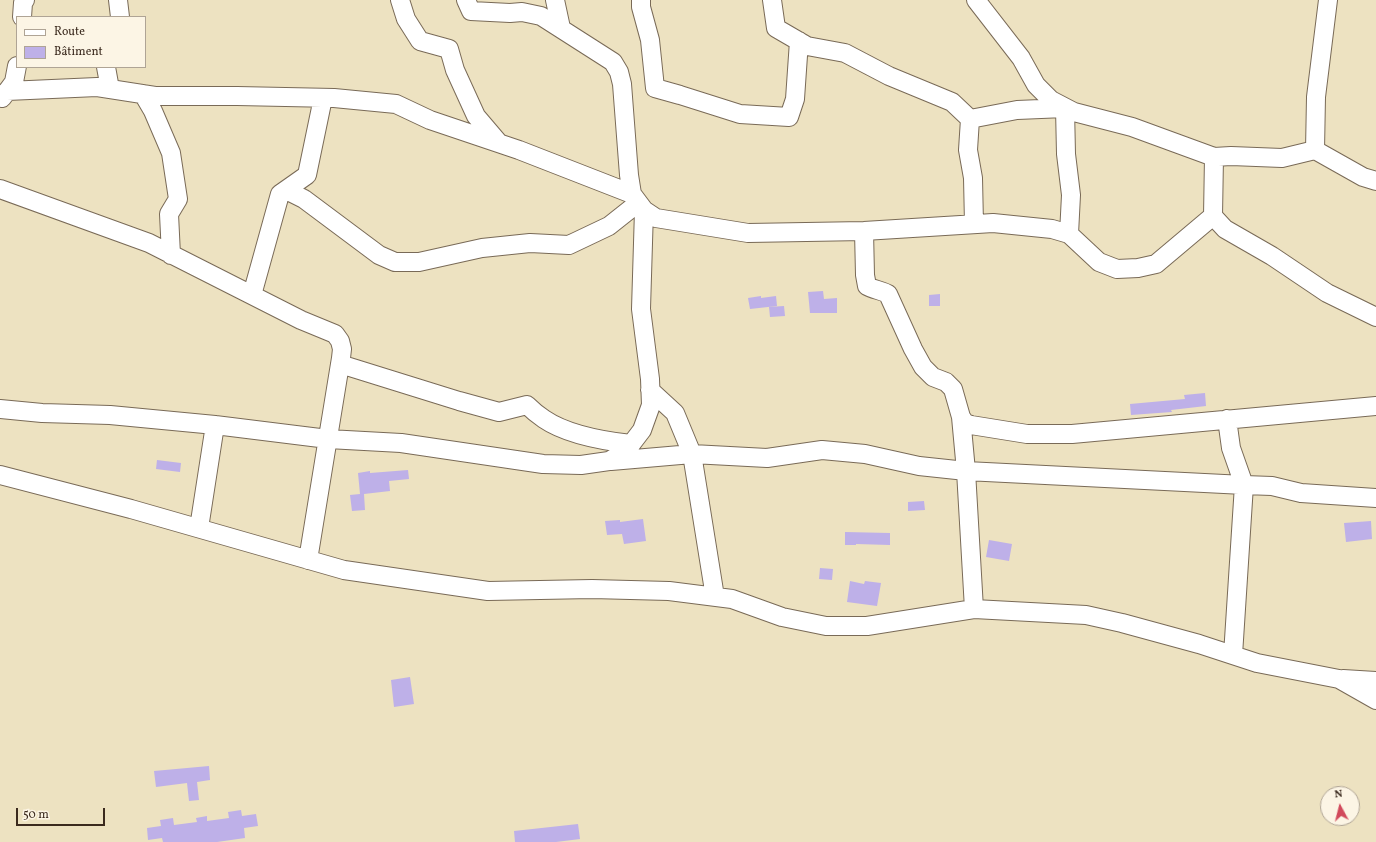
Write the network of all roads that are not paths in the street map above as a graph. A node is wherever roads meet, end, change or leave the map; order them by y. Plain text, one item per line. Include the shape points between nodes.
1 (118, 0) edge
2 (400, 0) edge
3 (466, 0) edge
4 (555, 0) edge
5 (641, 0) edge
6 (772, 0) edge
7 (976, 0) edge
8 (1328, 0) edge
9 (120, 16) edge
10 (561, 28) junction
11 (799, 41) junction
12 (17, 68) edge
13 (106, 68) edge
14 (110, 89) junction
15 (143, 94) junction
16 (3, 96) edge
17 (323, 98) junction
18 (1065, 108) junction
19 (970, 119) junction
20 (500, 143) junction
21 (1315, 150) junction
22 (1214, 157) junction
23 (1376, 181) edge
24 (0, 189) edge
25 (286, 190) junction
26 (638, 202) junction
27 (1213, 216) junction
28 (974, 224) junction
29 (864, 230) junction
30 (1069, 234) junction
31 (171, 255) junction
32 (252, 295) junction
33 (1376, 317) edge
34 (1376, 324) edge
35 (340, 364) junction
36 (650, 390) junction
37 (1376, 406) edge
38 (0, 409) edge
39 (961, 417) junction
40 (1227, 419) junction
41 (215, 425) junction
42 (328, 439) junction
43 (631, 444) junction
44 (692, 454) junction
45 (609, 461) junction
46 (966, 471) junction
47 (0, 475) edge
48 (1244, 485) junction
49 (1376, 498) edge
50 (198, 528) junction
51 (308, 560) junction
52 (715, 597) junction
53 (974, 609) junction
54 (1233, 655) junction
55 (1339, 679) junction
56 (1376, 681) edge
57 (1376, 700) edge

1 - 9 street
2 - 20 street via 406,19 420,41 449,49 455,70 476,116
3 - 10 street via 471,11 522,12 541,16
4 - 10 street
5 - 11 street via 650,40 655,88 740,114 790,117 795,99
6 - 11 street via 776,28
7 - 18 street via 1020,58 1036,85 1051,100
8 - 21 street via 1316,97
10 - 26 street via 613,62 620,72 629,175
11 - 19 street via 807,46 845,53 889,76 952,102
12 - 16 street via 14,82
13 - 14 street
14 - 15 street
14 - 16 street via 97,87
15 - 17 street
15 - 31 street via 171,153 178,199 169,214
17 - 20 street via 396,104 430,120
17 - 25 street via 307,175
18 - 19 street via 1017,110
18 - 22 street via 1132,127
18 - 30 street via 1066,154 1071,196
19 - 28 street via 968,150 973,178
20 - 26 street
21 - 22 street via 1282,158
21 - 23 street via 1363,177
22 - 27 street
24 - 31 street via 149,243
25 - 26 street via 304,199 379,255 395,262 419,262 482,248 530,243 569,245 609,226
25 - 32 street via 280,194
26 - 29 street via 656,218 748,233
26 - 36 street via 641,308
27 - 30 street via 1156,264 1138,268 1117,269 1099,262
27 - 33 street via 1225,229 1272,256 1327,293
28 - 29 street
28 - 30 street via 993,223 1052,229
29 - 39 street via 867,286 888,294 923,367 933,377 946,382 953,389
31 - 32 street
32 - 35 street via 335,334 342,348
33 - 34 street
35 - 42 street
35 - 43 street via 499,412 527,405 563,429 606,442
36 - 43 street via 651,406 642,430
36 - 44 street via 675,413
37 - 40 street
38 - 41 street via 110,415
39 - 40 street via 965,423 971,425 1027,434 1072,434
39 - 46 street
40 - 48 street via 1231,448
41 - 42 street
41 - 50 street
42 - 45 street via 402,443 543,464 581,465
42 - 51 street
43 - 45 street
44 - 45 street
44 - 46 street via 767,458 822,450 865,454 919,466
44 - 52 street
46 - 48 street
46 - 53 street
47 - 50 street
48 - 49 street via 1272,486 1301,493
48 - 54 street
50 - 51 street
51 - 52 street via 344,570 488,591 615,589 669,591
52 - 53 street via 732,599 782,617 826,626 867,626
53 - 54 street via 1086,615
54 - 55 street via 1257,663
55 - 56 street
55 - 57 street

